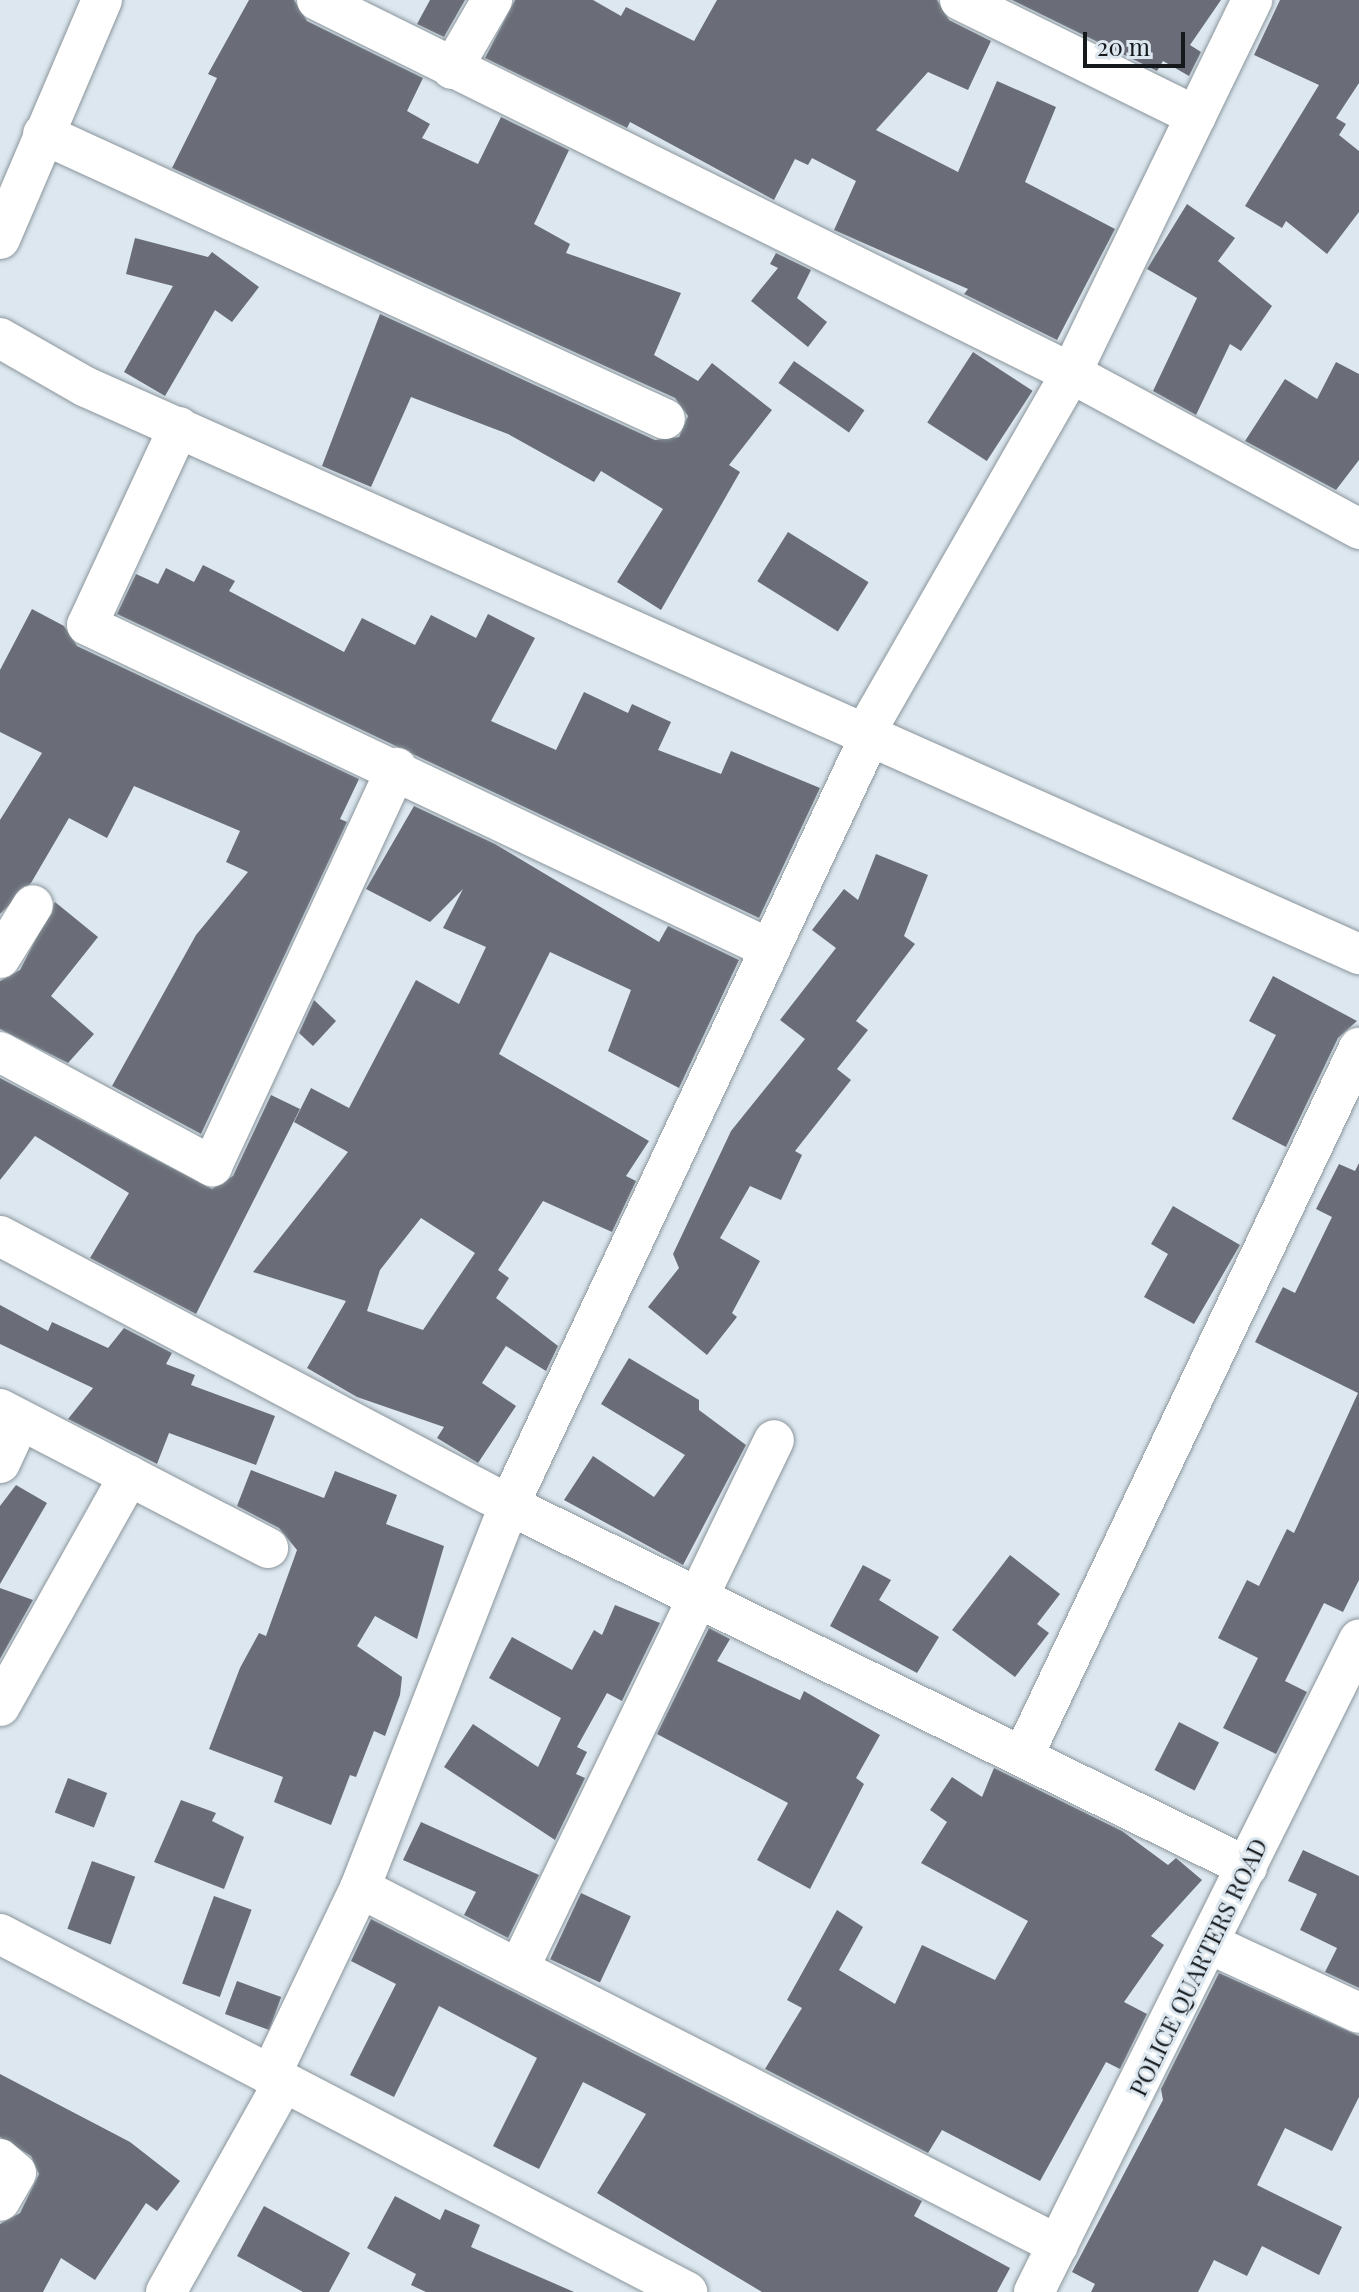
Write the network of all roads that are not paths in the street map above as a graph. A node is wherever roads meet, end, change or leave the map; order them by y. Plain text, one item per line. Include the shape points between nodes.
1 (102, 0) edge
2 (317, 0) edge
3 (492, 0) edge
4 (960, 0) edge
5 (1252, 0) edge
6 (1022, 13) edge
7 (452, 69) junction
8 (1196, 116) junction
9 (43, 134) junction
10 (0, 239) edge
11 (0, 338) edge
12 (1071, 373) junction
13 (665, 419) dead end
14 (179, 427) junction
15 (1359, 529) edge
16 (868, 735) junction
17 (397, 768) junction
18 (33, 905) dead end
19 (770, 949) junction
20 (1359, 954) edge
21 (0, 958) edge
22 (1359, 1048) edge
23 (0, 1052) edge
24 (0, 1236) edge
25 (10, 1414) edge
26 (774, 1440) dead end
27 (0, 1463) edge
28 (129, 1476) junction
29 (509, 1505) junction
30 (268, 1548) dead end
31 (694, 1595) junction
32 (1359, 1640) edge
33 (0, 1706) edge
34 (1023, 1756) junction
35 (1247, 1867) junction
36 (360, 1888) junction
37 (0, 1934) edge
38 (1210, 1944) junction
39 (519, 1968) junction
40 (1359, 2013) edge
41 (276, 2081) junction
42 (0, 2159) edge
43 (0, 2201) edge
44 (1058, 2245) junction
45 (166, 2292) edge
46 (687, 2292) edge
47 (1034, 2292) edge

1 - 9 street
2 - 7 street
3 - 7 street
4 - 6 street
5 - 8 street
6 - 8 street
7 - 12 street
8 - 12 street
9 - 10 street
9 - 13 street
11 - 14 street via 86,387
12 - 15 street
12 - 16 street
14 - 16 street
14 - 17 street via 87,625
16 - 19 street
16 - 20 street
17 - 19 street
17 - 23 street via 212,1166
18 - 21 street
19 - 29 street
22 - 34 street
24 - 29 street
25 - 27 street
25 - 28 street
26 - 31 street
28 - 30 street
28 - 33 street
29 - 31 street
29 - 36 street
31 - 34 street
31 - 39 street
32 - 35 street, POLICE QUARTERS ROAD
34 - 35 street
35 - 38 street, POLICE QUARTERS ROAD
36 - 39 street
36 - 41 street
37 - 41 street
38 - 40 street
38 - 44 street, POLICE QUARTERS ROAD
39 - 44 street
41 - 45 street
41 - 46 street
42 - 43 street via 16,2173
44 - 47 street, POLICE QUARTERS ROAD

